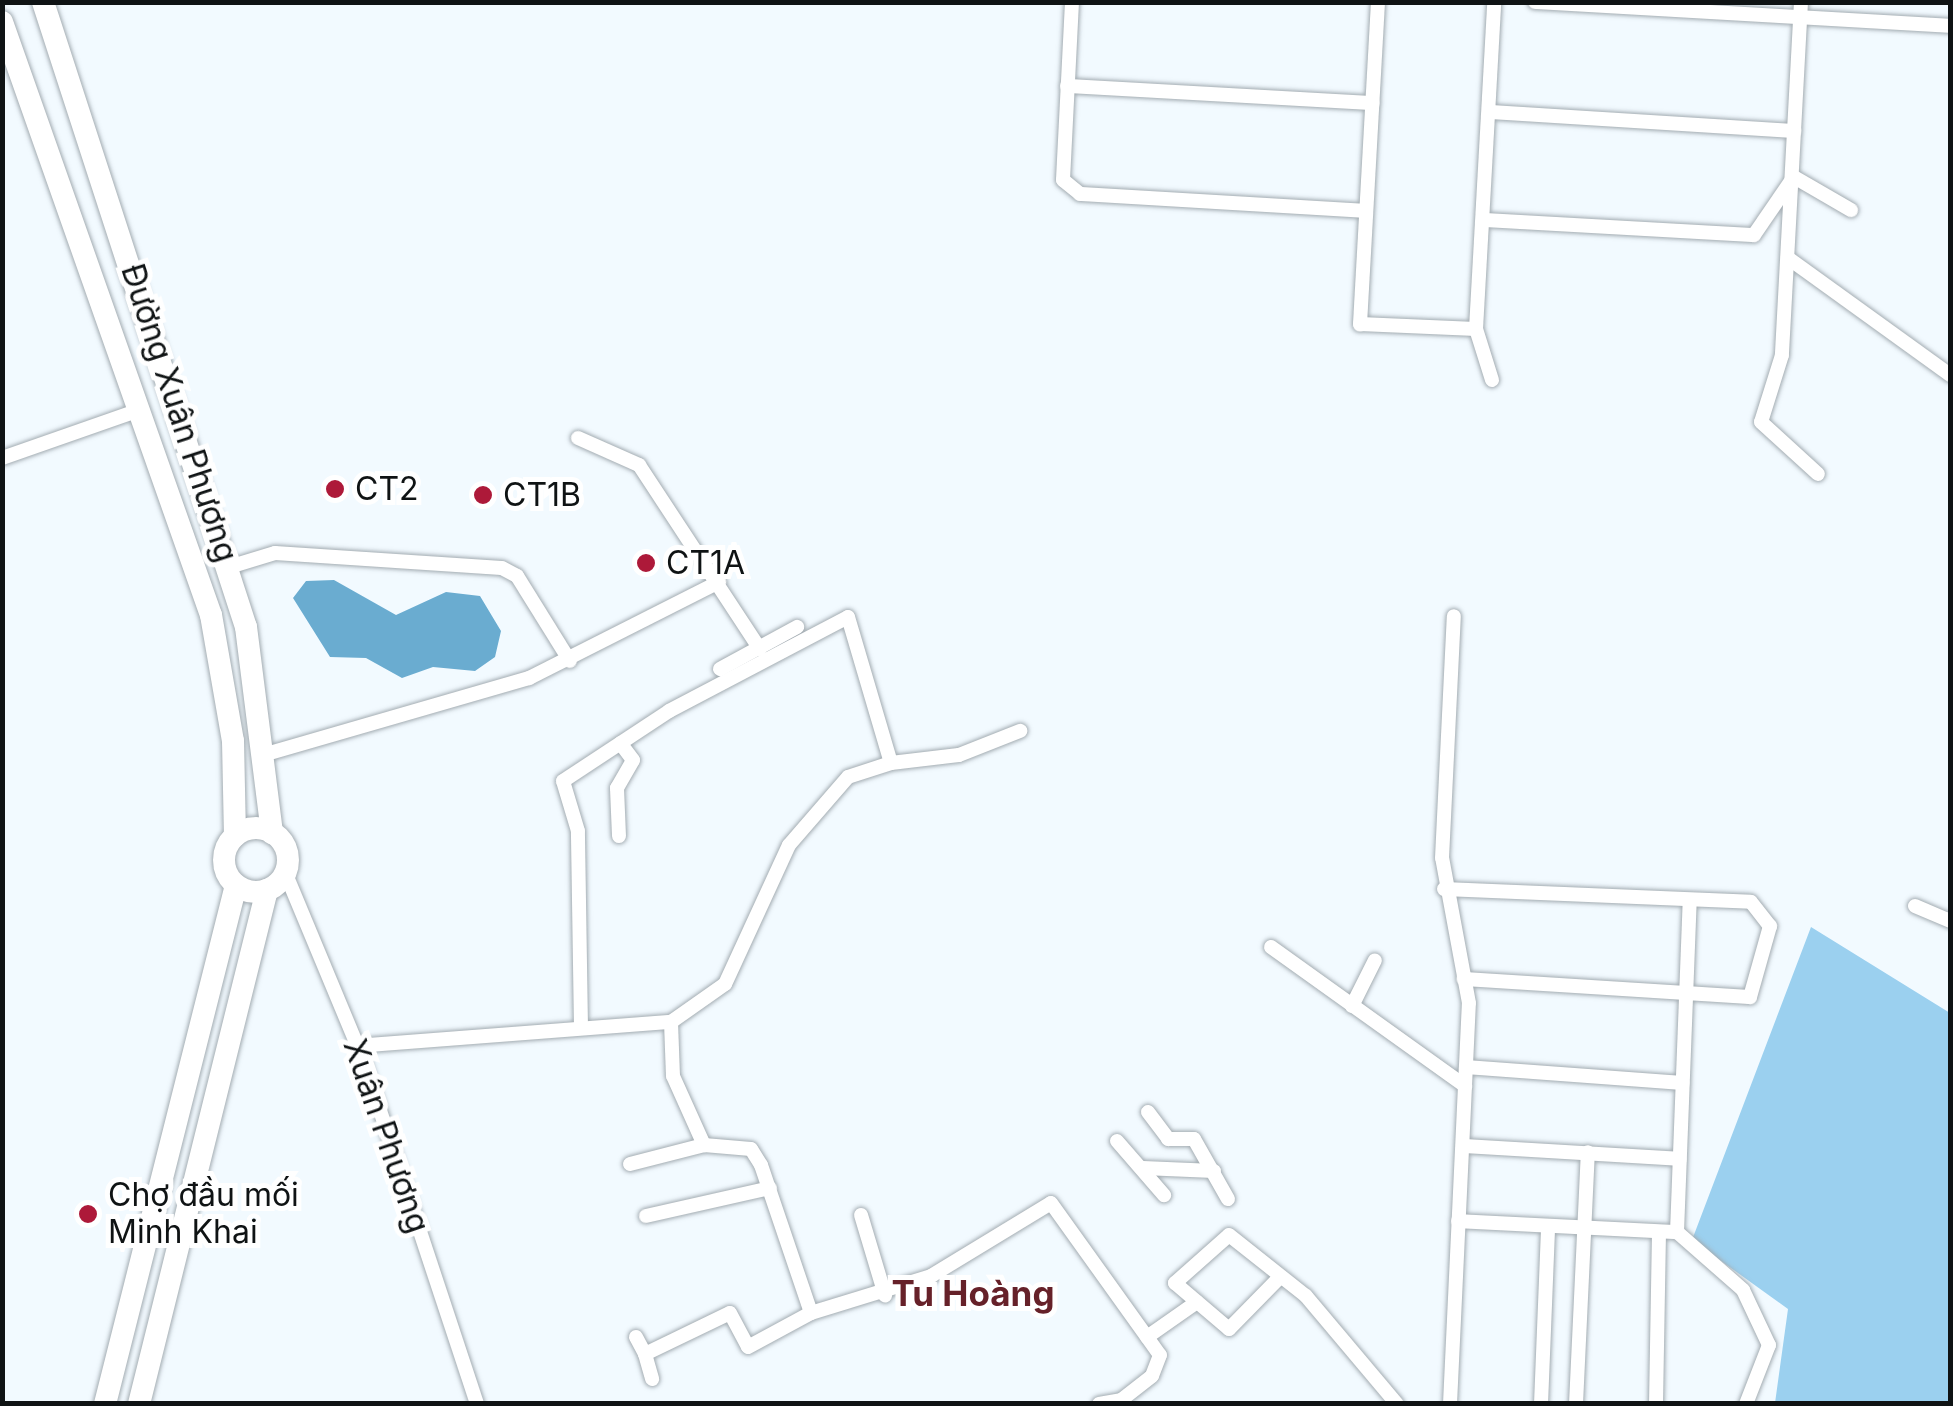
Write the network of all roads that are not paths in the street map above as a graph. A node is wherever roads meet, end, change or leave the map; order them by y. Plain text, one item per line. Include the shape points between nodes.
1 (43, 2) edge
2 (1072, 2) edge
3 (1378, 2) edge
4 (1494, 2) edge
5 (1536, 2) edge
6 (1801, 10) edge
7 (2, 22) edge
8 (1950, 26) edge
9 (1066, 86) junction
10 (1373, 103) junction
11 (1490, 112) junction
12 (1794, 132) junction
13 (1794, 177) junction
14 (1851, 210) dead end
15 (1364, 211) junction
16 (1483, 220) junction
17 (1788, 258) junction
18 (1476, 329) junction
19 (1950, 375) edge
20 (1492, 380) dead end
21 (142, 409) junction
22 (578, 438) dead end
23 (2, 458) edge
24 (1818, 474) dead end
25 (229, 567) junction
26 (720, 582) junction
27 (1454, 616) dead end
28 (797, 626) dead end
29 (760, 649) junction
30 (570, 662) junction
31 (720, 670) dead end
32 (1020, 730) dead end
33 (620, 743) junction
34 (266, 754) junction
35 (892, 763) junction
36 (272, 833) junction
37 (235, 836) junction
38 (619, 836) dead end
39 (285, 872) junction
40 (236, 885) junction
41 (267, 890) junction
42 (1444, 890) junction
43 (1690, 900) junction
44 (1915, 906) dead end
45 (1950, 921) edge
46 (1272, 947) dead end
47 (1375, 960) dead end
48 (1464, 980) junction
49 (1684, 998) junction
50 (1352, 1006) junction
51 (671, 1022) junction
52 (581, 1028) junction
53 (356, 1046) junction
54 (1466, 1067) junction
55 (1682, 1083) junction
56 (1465, 1086) junction
57 (1148, 1112) dead end
58 (1117, 1141) dead end
59 (704, 1145) junction
60 (1463, 1146) junction
61 (1588, 1152) junction
62 (1680, 1158) junction
63 (630, 1164) dead end
64 (1143, 1168) junction
65 (1214, 1171) junction
66 (770, 1188) junction
67 (1164, 1195) dead end
68 (1228, 1199) dead end
69 (860, 1215) dead end
70 (646, 1216) dead end
71 (1458, 1221) junction
72 (1548, 1228) junction
73 (1585, 1229) junction
74 (1659, 1232) junction
75 (1676, 1232) junction
76 (1278, 1279) junction
77 (886, 1295) junction
78 (1197, 1302) junction
79 (811, 1313) junction
80 (636, 1336) dead end
81 (1147, 1336) junction
82 (645, 1354) junction
83 (652, 1379) dead end
84 (1122, 1401) edge
85 (105, 1404) edge
86 (139, 1404) edge
87 (477, 1404) edge
88 (1099, 1404) edge
89 (1396, 1404) edge
90 (1450, 1404) edge
91 (1541, 1404) edge
92 (1576, 1404) edge
93 (1656, 1404) edge
94 (1746, 1404) edge

1 - 25 main road, Đường Xuân Phương
2 - 9 street
3 - 10 street
4 - 11 street
5 - 6 street
6 - 8 street
6 - 12 street
7 - 21 main road, Đường Xuân Phương
9 - 10 street
9 - 15 street via 1064,180 1080,194
10 - 15 street
11 - 12 street
11 - 16 street
12 - 13 street
13 - 14 street
13 - 16 street via 1754,235
13 - 17 street
15 - 18 street via 1360,324
16 - 18 street
17 - 19 street
17 - 24 street via 1782,355 1761,422
18 - 20 street
21 - 23 street
21 - 37 main road, Đường Xuân Phương via 215,631
22 - 26 street via 639,465
25 - 30 street via 275,553 502,568 517,576
25 - 34 main road, Đường Xuân Phương
26 - 29 street
26 - 30 street
27 - 42 street
28 - 29 street
29 - 31 street
30 - 34 street
32 - 35 street via 959,755
33 - 35 street via 848,617
33 - 38 street via 632,760 617,788
33 - 52 street via 562,781 578,831
34 - 36 main road, Đường Xuân Phương
35 - 51 street via 848,777 789,845 725,984
36 - 37 main road
36 - 39 main road via 288,855
37 - 40 main road via 224,858
39 - 41 main road
39 - 53 street, Xuân Phương
40 - 41 main road
40 - 85 main road
41 - 86 main road
42 - 43 street
42 - 48 street
43 - 49 street
43 - 49 street via 1752,902 1770,926 1750,997
44 - 45 street
46 - 50 street
47 - 50 street
48 - 49 street
48 - 54 street
49 - 55 street
50 - 56 street
51 - 52 street
51 - 59 street via 672,1076
52 - 53 street
53 - 87 street, Xuân Phương
54 - 55 street
54 - 56 street
55 - 62 street
56 - 60 street
57 - 65 street via 1168,1139 1194,1140
58 - 64 street
59 - 63 street
59 - 66 street via 751,1149
60 - 61 street
60 - 71 street
61 - 62 street
61 - 73 street
62 - 75 street
64 - 65 street
64 - 67 street
65 - 68 street
66 - 70 street
66 - 79 street
69 - 77 street
71 - 72 street
71 - 90 street
72 - 73 street
72 - 91 street
73 - 74 street
73 - 92 street
74 - 75 street
74 - 93 street
75 - 94 street via 1743,1290 1769,1345
76 - 78 street via 1229,1328
76 - 78 street via 1229,1235 1175,1283
76 - 89 street via 1283,1274 1306,1296
77 - 79 street
77 - 81 street via 1052,1203
78 - 81 street
79 - 82 street via 748,1347 730,1313
80 - 82 street
81 - 84 street via 1160,1356 1152,1376
82 - 83 street
84 - 88 street

